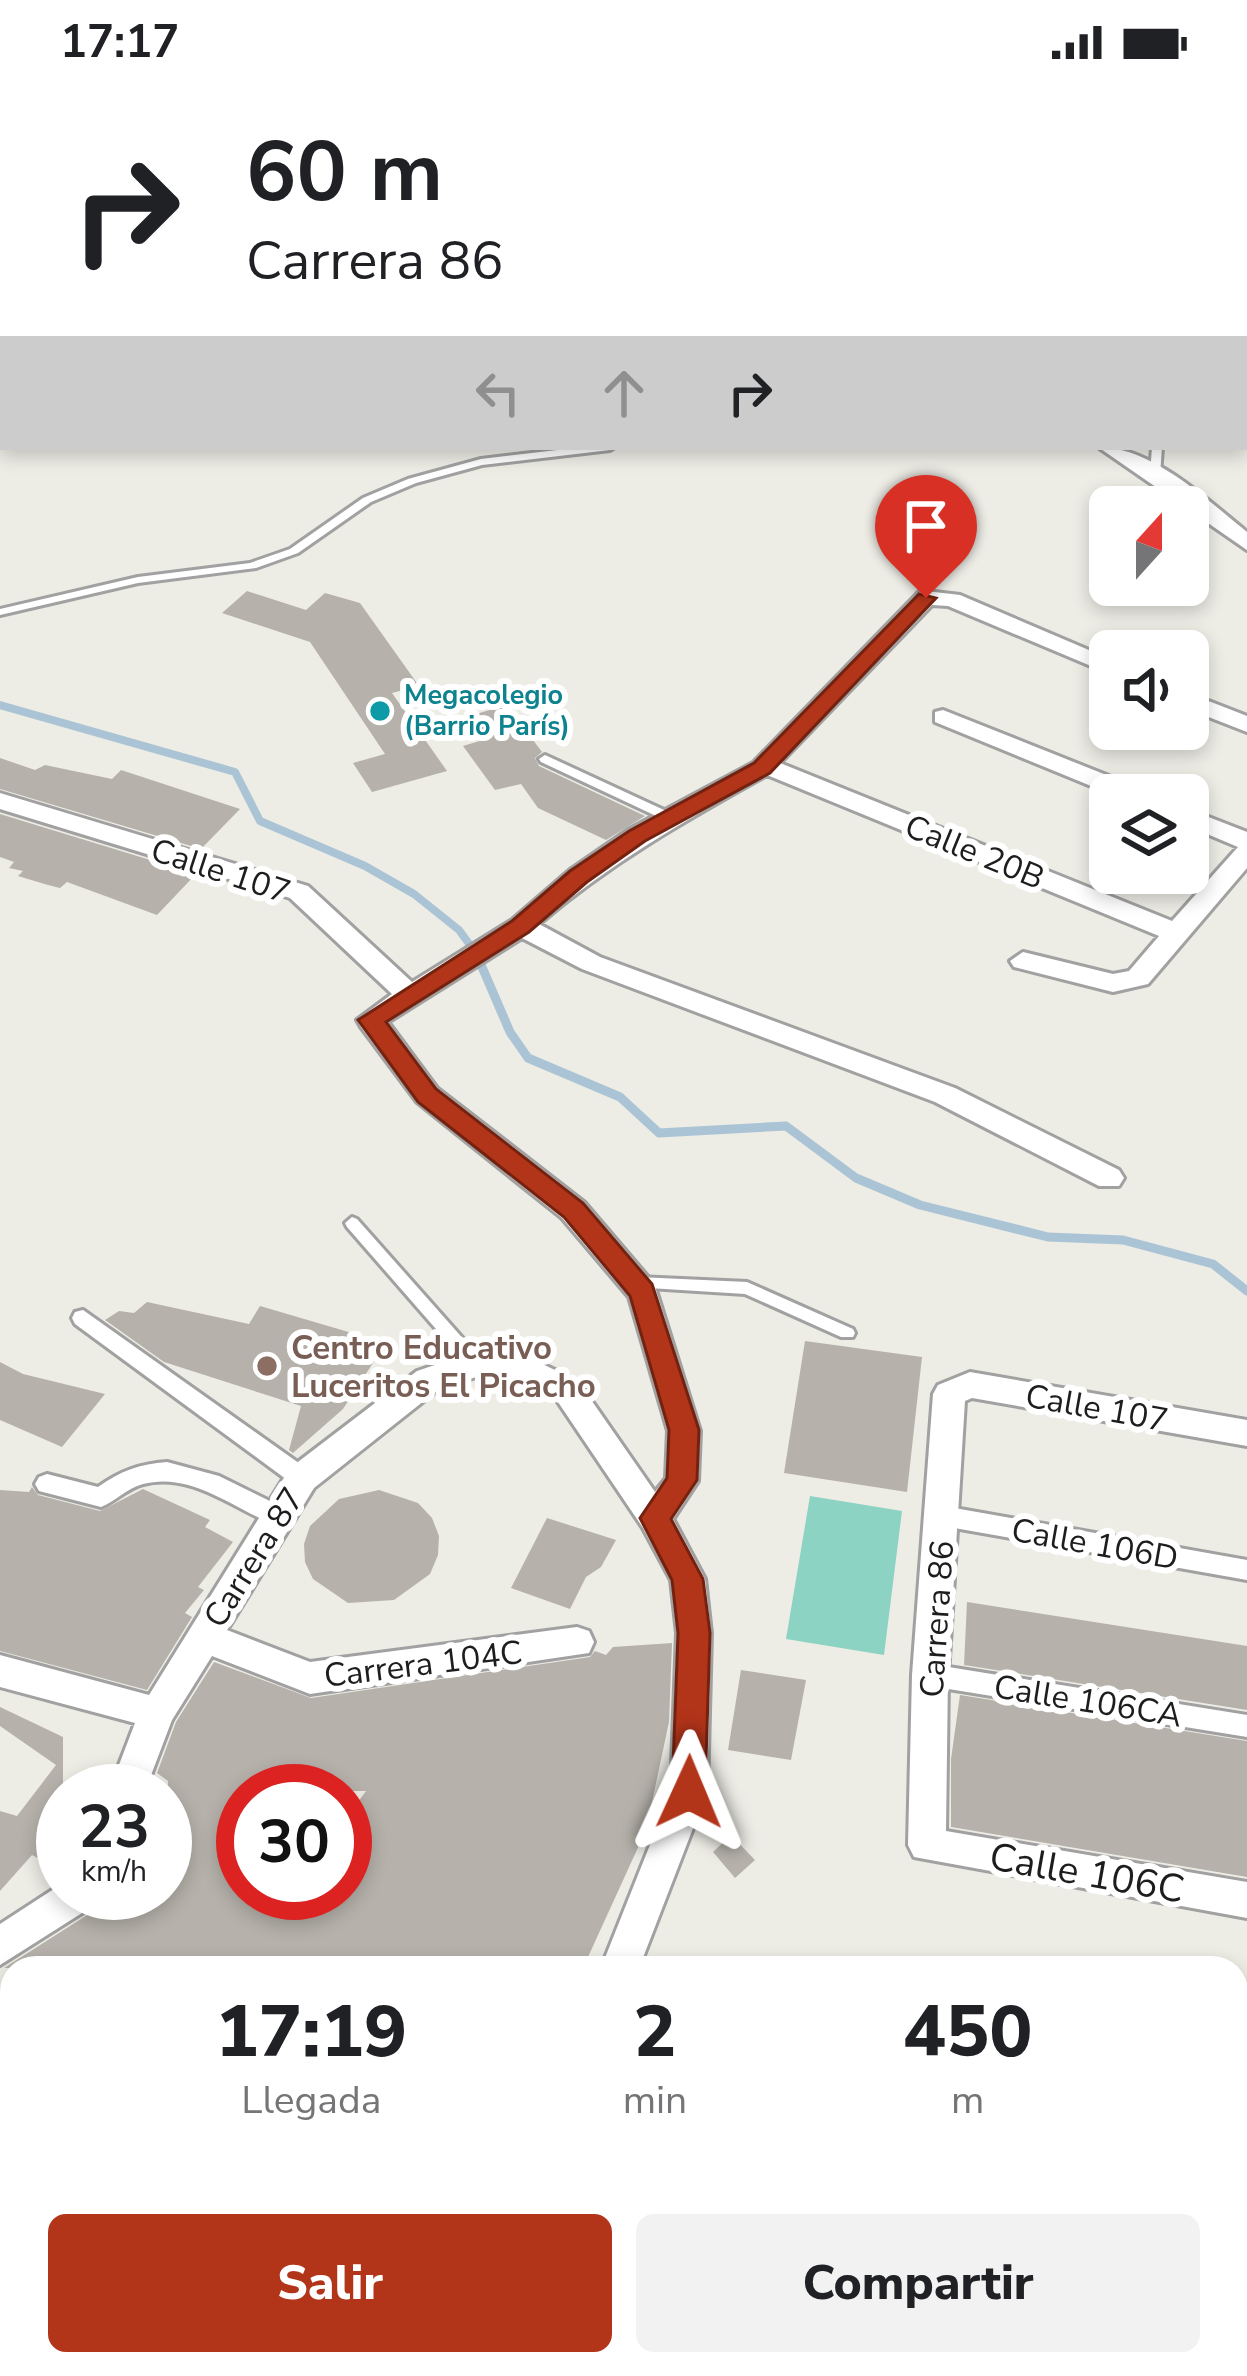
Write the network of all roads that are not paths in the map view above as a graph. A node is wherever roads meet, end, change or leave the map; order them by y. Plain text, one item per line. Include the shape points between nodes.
1 (584, 450) edge
2 (1113, 450) edge
3 (1157, 450) edge
4 (1155, 475) junction
5 (1247, 542) edge
6 (0, 612) edge
7 (1089, 658) edge
8 (1209, 709) edge
9 (944, 717) dead end
10 (1247, 724) edge
11 (545, 759) dead end
12 (776, 770) dead end
13 (1089, 776) edge
14 (0, 801) edge
15 (673, 819) junction
16 (1209, 826) edge
17 (1247, 841) edge
18 (1247, 852) edge
19 (521, 926) junction
20 (1174, 932) junction
21 (1023, 961) dead end
22 (410, 994) junction
23 (1109, 1178) dead end
24 (352, 1223) dead end
25 (635, 1283) junction
26 (83, 1318) dead end
27 (848, 1333) dead end
28 (476, 1364) junction
29 (950, 1394) joint
30 (1247, 1433) edge
31 (302, 1478) junction
32 (47, 1484) dead end
33 (278, 1516) junction
34 (943, 1516) junction
35 (655, 1518) junction
36 (1247, 1570) edge
37 (203, 1637) junction
38 (577, 1642) dead end
39 (0, 1671) edge
40 (930, 1675) junction
41 (157, 1713) junction
42 (1247, 1726) edge
43 (137, 1764) edge
44 (927, 1845) joint
45 (1247, 1900) edge
46 (39, 1920) edge
47 (0, 1946) edge
48 (625, 1956) edge

1 - 6 lane via 482,462 412,481 368,500 295,551 252,566 138,580
2 - 4 street
3 - 4 lane
4 - 5 street
7 - 15 street via 952,600 926,598 762,768
8 - 10 street
9 - 13 street
11 - 15 lane
12 - 20 street, Calle 20B
14 - 22 street, Calle 107 via 299,892
15 - 19 street via 637,836
16 - 17 street
18 - 20 street
19 - 22 street
19 - 23 street via 591,963 945,1095
20 - 21 street via 1131,982
22 - 25 street via 370,1020 427,1095 573,1210
24 - 28 lane
25 - 27 lane via 747,1288
25 - 35 street via 684,1430 682,1480
26 - 31 street
28 - 31 street, Carrera 87 via 428,1380
28 - 35 street via 517,1365 567,1390
29 - 30 street, Calle 107 via 970,1385
29 - 34 street, Carrera 86
31 - 33 street, Carrera 87
32 - 33 street via 100,1497 134,1472 191,1475
33 - 37 street, Carrera 87
34 - 36 street, Calle 106D
34 - 40 street, Carrera 86
35 - 48 street via 688,1579 689,1792
37 - 38 street, Carrera 104C via 310,1678
37 - 41 street, Carrera 87
39 - 41 street
40 - 42 street, Calle 106CA
40 - 44 street, Carrera 86
41 - 43 street, Carrera 87
44 - 45 street, Calle 106C
46 - 47 street

